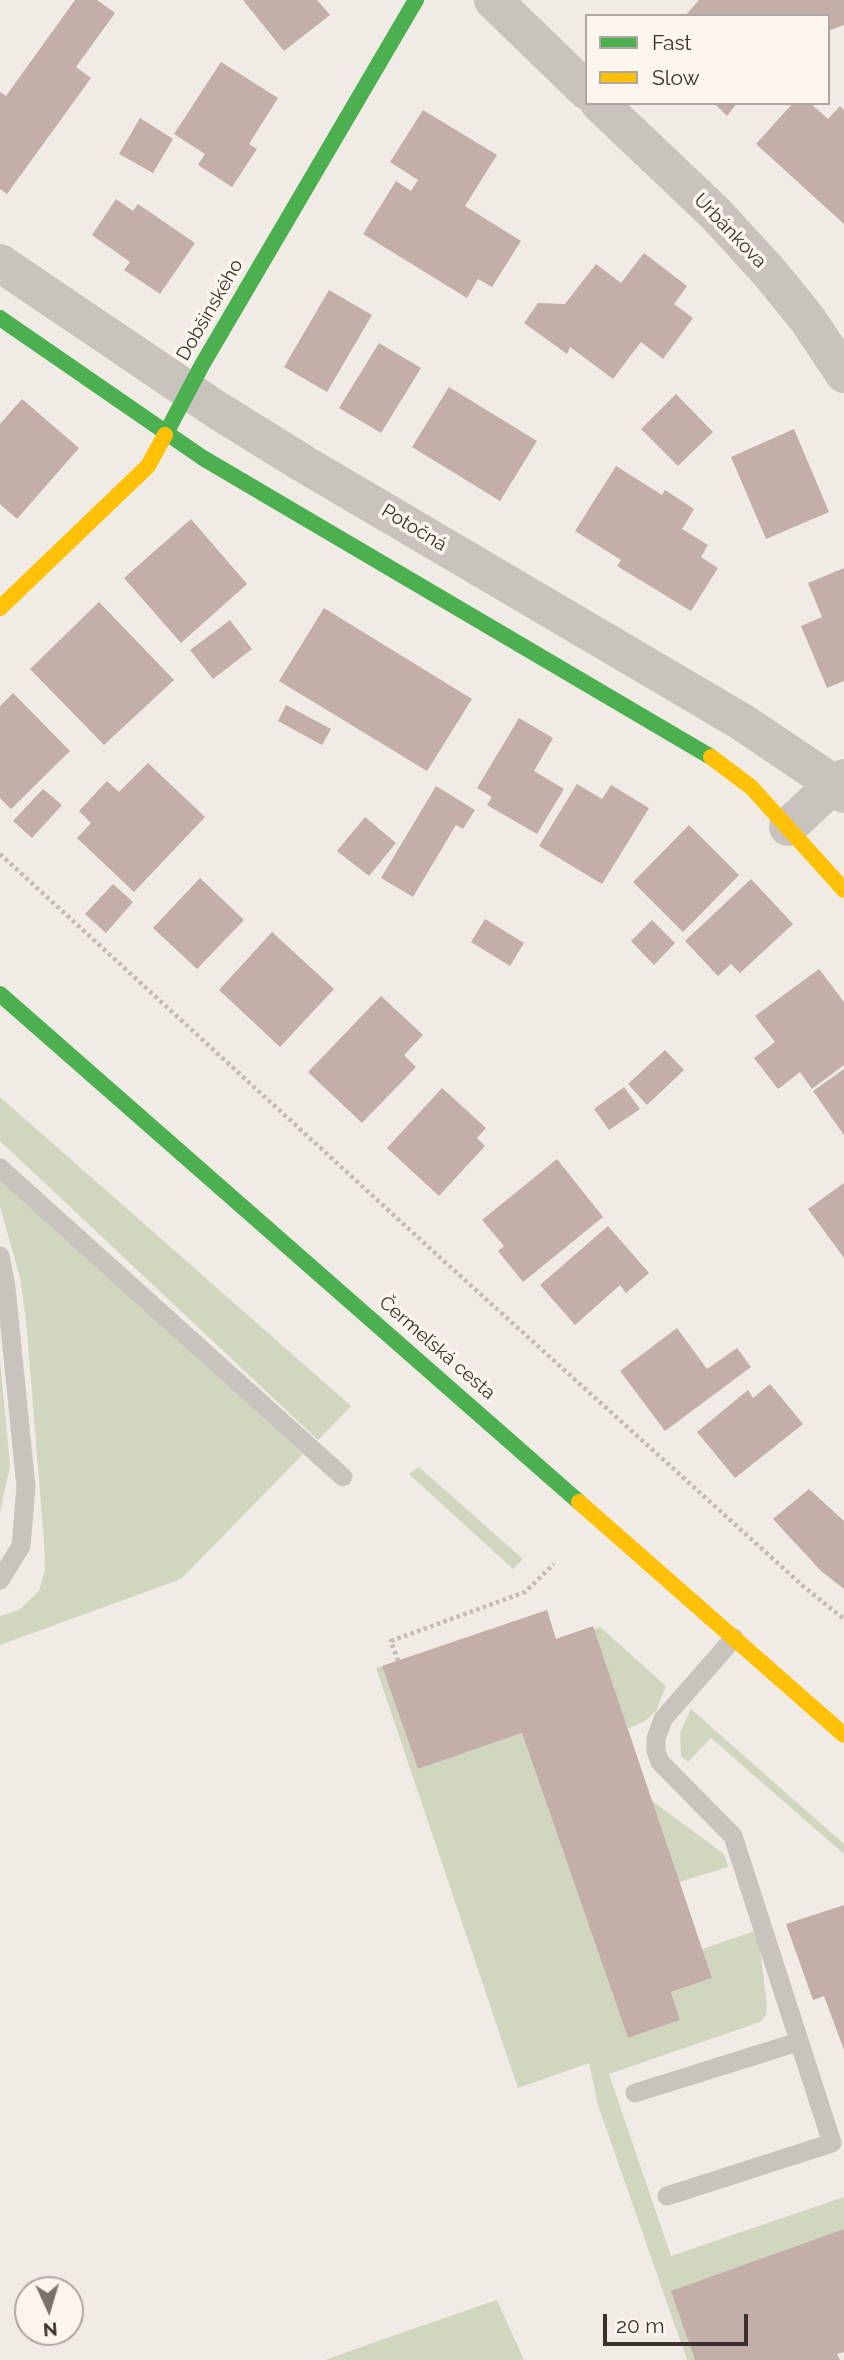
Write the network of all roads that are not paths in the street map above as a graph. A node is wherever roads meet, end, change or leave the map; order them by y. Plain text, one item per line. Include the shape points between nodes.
1 (416, 0) edge
2 (493, 0) edge
3 (585, 89) edge
4 (601, 105) edge
5 (0, 263) edge
6 (0, 318) edge
7 (844, 374) edge
8 (188, 391) junction
9 (166, 434) junction
10 (0, 608) edge
11 (841, 785) edge
12 (788, 827) junction
13 (844, 890) edge
14 (0, 994) edge
15 (0, 1168) edge
16 (0, 1256) edge
17 (343, 1477) dead end
18 (0, 1580) edge
19 (734, 1638) junction
20 (844, 1735) edge
21 (798, 2042) junction
22 (635, 2093) dead end
23 (667, 2196) dead end

1 - 8 street, Dobšinského
2 - 3 street
4 - 7 street, Urbánkova via 716,214 770,273
5 - 8 street, Potočná
6 - 9 street
8 - 9 street, Dobšinského
8 - 11 street, Potočná
9 - 10 street, Dobšinského via 148,467
9 - 12 street via 718,761 751,787
11 - 12 street
12 - 13 street
14 - 19 street, Čermeľská cesta
15 - 17 lane
16 - 18 lane via 26,1487 21,1546
19 - 20 street, Čermeľská cesta
19 - 21 lane via 663,1719 656,1751 660,1762 733,1836
21 - 22 lane
21 - 23 lane via 832,2143

